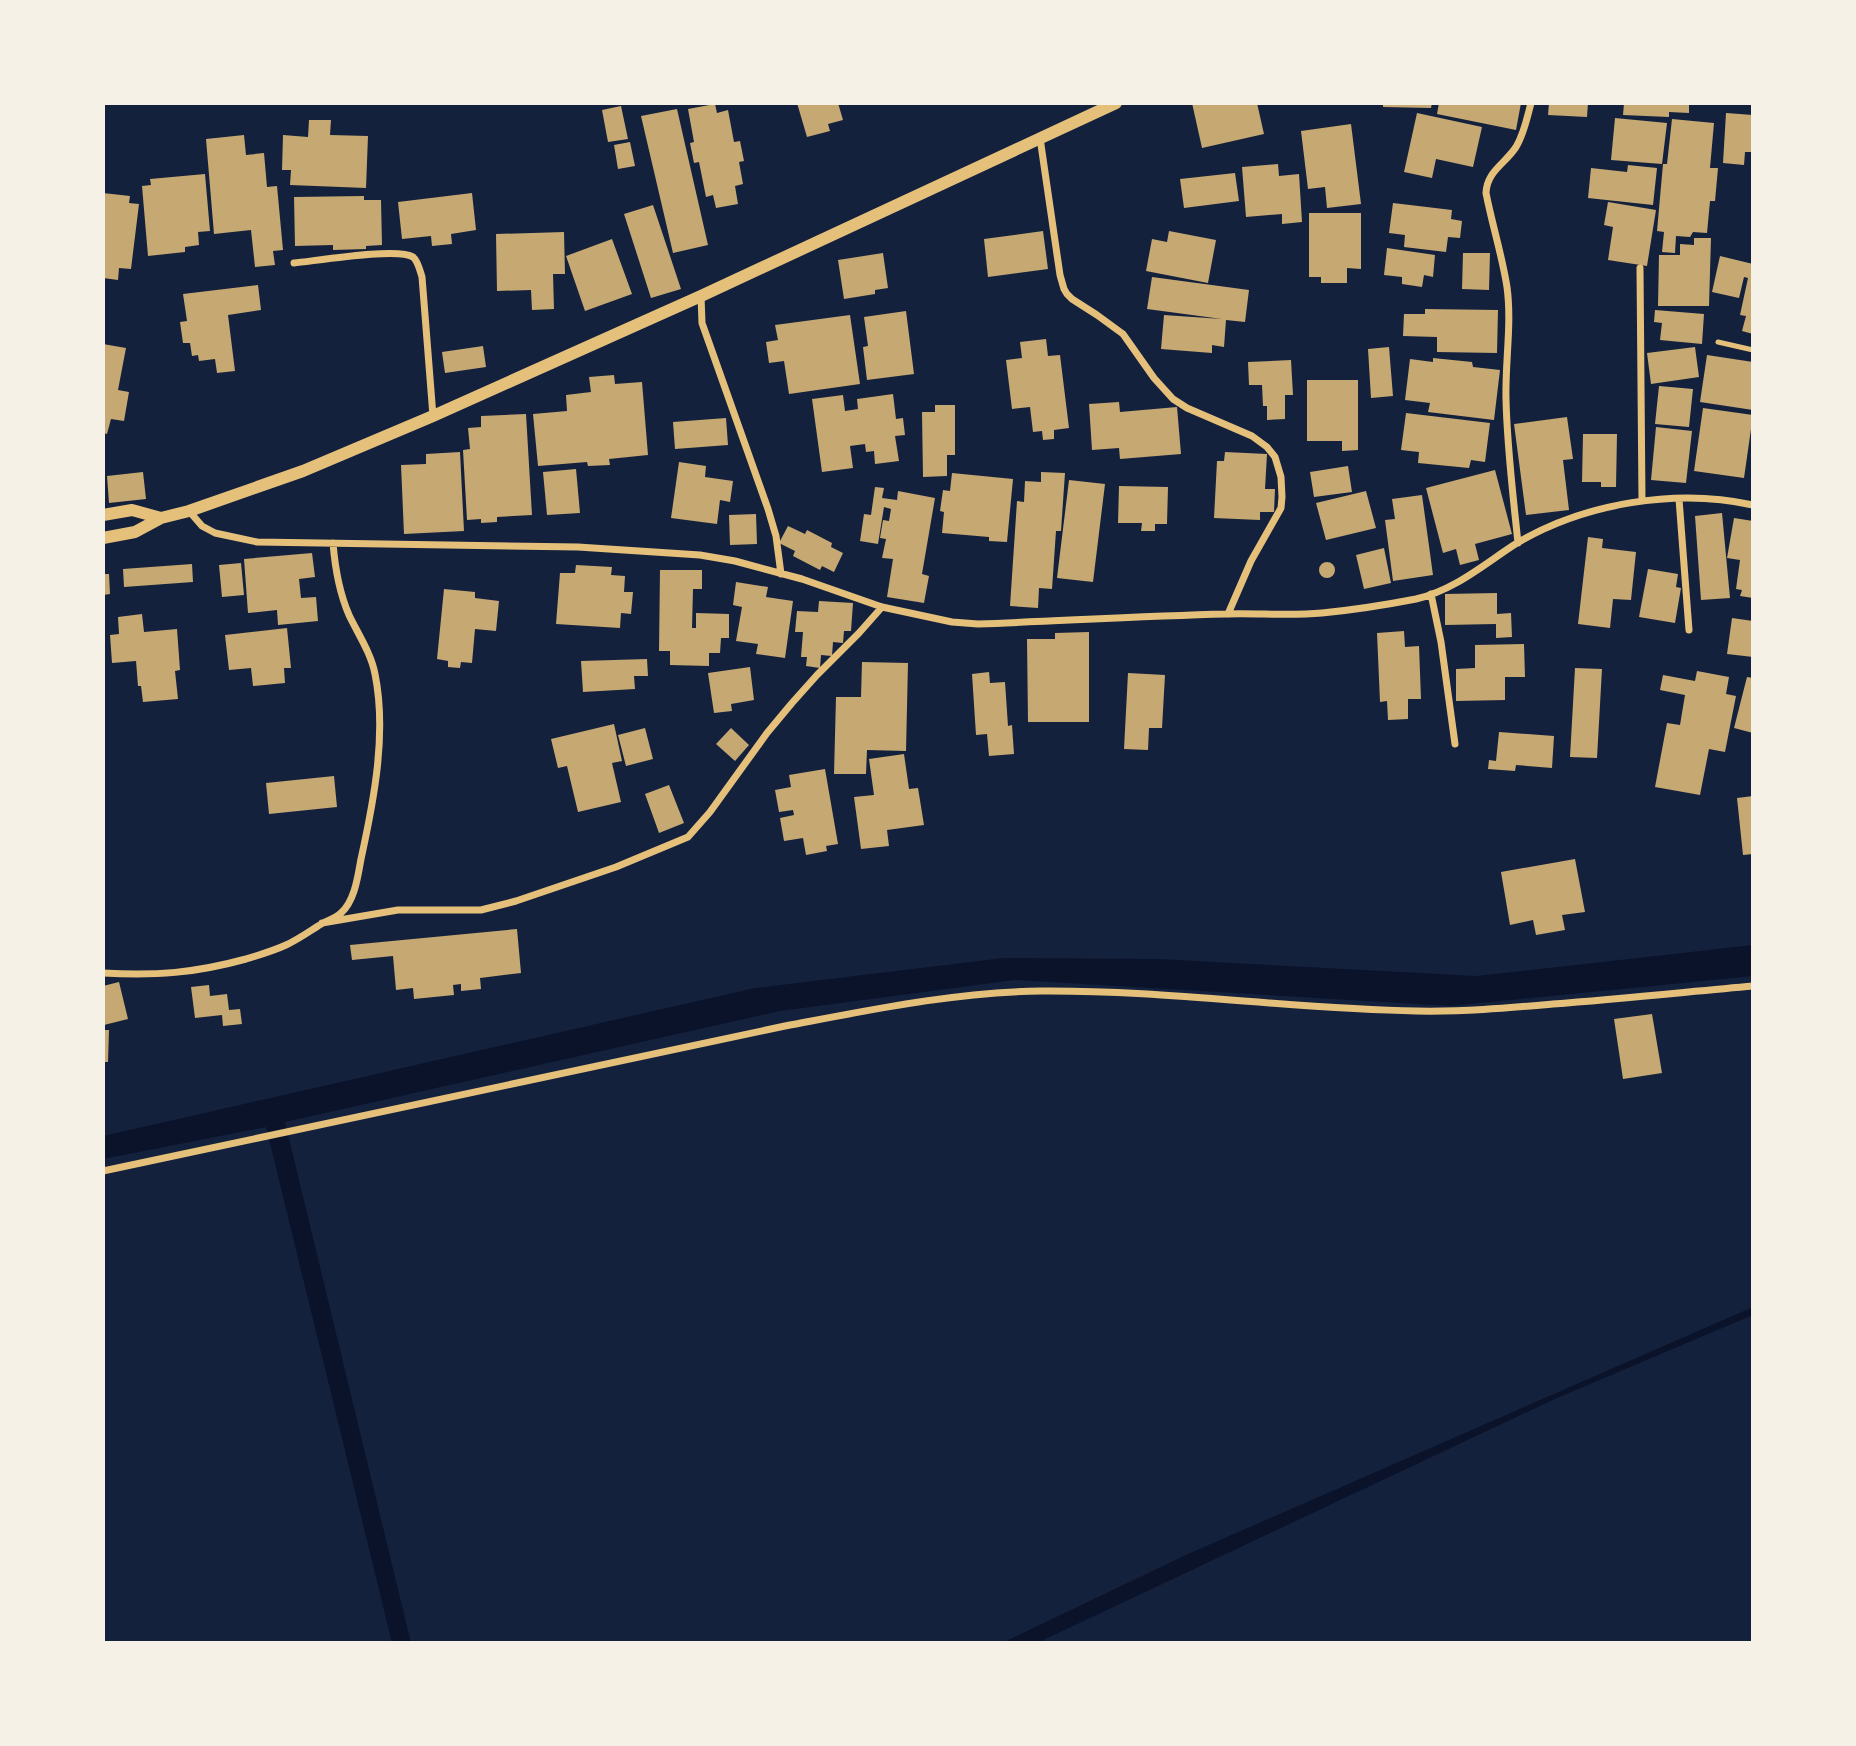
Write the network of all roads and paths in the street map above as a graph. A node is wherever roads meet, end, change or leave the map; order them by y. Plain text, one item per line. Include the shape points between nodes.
1 (1116, 103) edge
2 (1531, 103) edge
3 (1040, 137) junction
4 (294, 263) dead end
5 (1640, 268) dead end
6 (701, 296) junction
7 (1718, 342) dead end
8 (1753, 350) edge
9 (433, 416) junction
10 (1679, 499) junction
11 (1642, 501) junction
12 (1753, 505) edge
13 (189, 511) junction
14 (103, 514) edge
15 (161, 518) junction
16 (103, 538) edge
17 (333, 543) junction
18 (1518, 543) junction
19 (781, 574) junction
20 (1431, 594) junction
21 (882, 607) junction
22 (1228, 614) junction
23 (1689, 630) dead end
24 (1455, 744) dead end
25 (322, 923) junction
26 (103, 973) edge
27 (1753, 986) edge
28 (103, 1171) edge

1 - 3 street
2 - 18 street via 1517,146 1486,184 1507,288 1506,402
3 - 6 street
3 - 22 street via 1060,275 1067,294 1123,334 1173,399 1252,436 1267,447 1278,465 1280,508
4 - 9 street via 382,253 412,257 422,277
5 - 11 street
6 - 9 street
6 - 19 street via 702,323 768,509
7 - 8 lane
9 - 13 street via 303,471
10 - 11 street
10 - 12 street
10 - 23 street
11 - 18 street via 1583,514
13 - 15 street
13 - 17 street via 202,526 239,539
14 - 15 street via 132,510
15 - 16 street via 135,532
17 - 19 street via 624,549 700,555
17 - 25 street via 340,588 375,670 380,704 373,803 354,888 343,912
18 - 20 street via 1470,576
19 - 21 street
20 - 22 street via 1321,613
20 - 24 street
21 - 22 street via 978,624
21 - 25 street via 767,733 688,837 616,867 481,910 398,910
25 - 26 street via 283,947 225,965 164,975
27 - 28 street via 1436,1011 1096,991 970,995 785,1026

